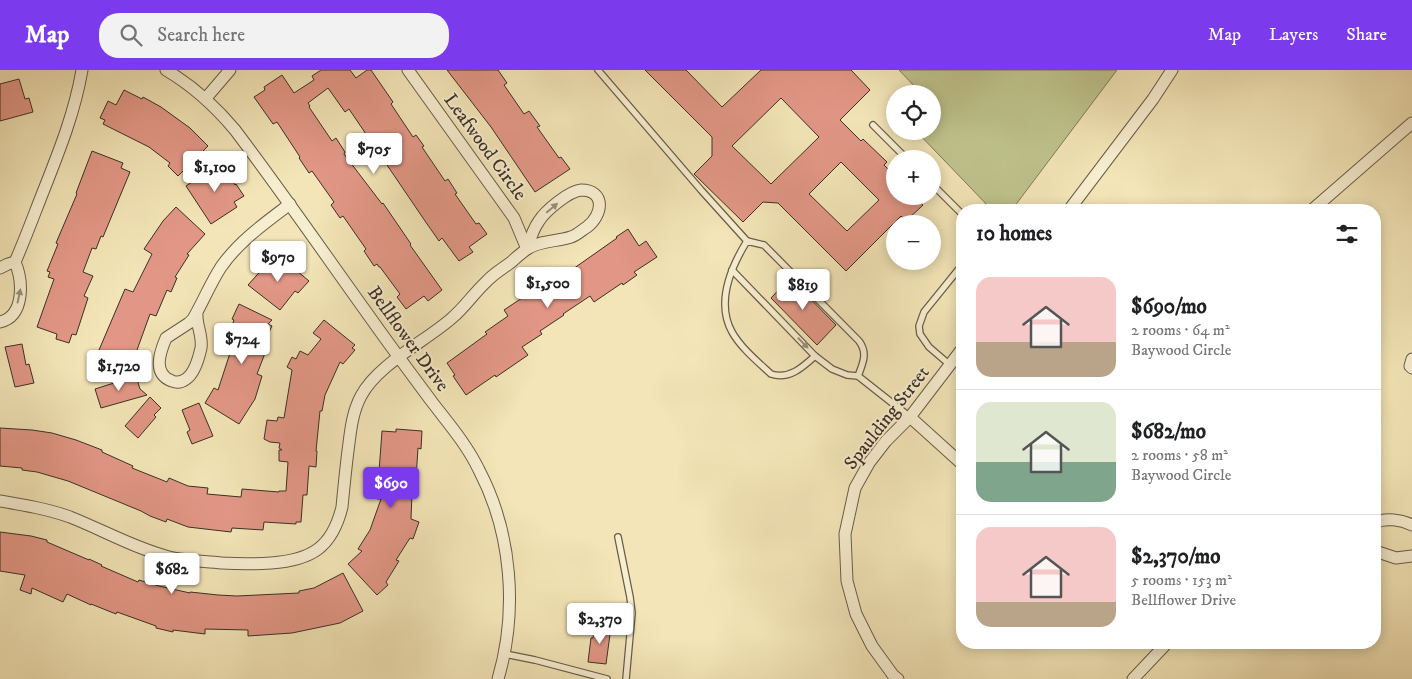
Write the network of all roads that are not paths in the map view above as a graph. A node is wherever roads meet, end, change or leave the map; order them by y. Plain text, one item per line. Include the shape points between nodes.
1 (82, 70) edge
2 (166, 70) edge
3 (230, 70) edge
4 (408, 70) edge
5 (598, 70) edge
6 (1172, 70) edge
7 (206, 98) junction
8 (1412, 123) edge
9 (873, 126) dead end
10 (898, 150) edge
11 (941, 193) edge
12 (290, 204) junction
13 (1074, 204) edge
14 (1319, 204) edge
15 (956, 208) edge
16 (747, 241) junction
17 (527, 249) junction
18 (15, 262) junction
19 (0, 268) edge
20 (732, 270) junction
21 (956, 272) edge
22 (197, 314) junction
23 (0, 322) edge
24 (815, 356) junction
25 (956, 357) edge
26 (399, 358) junction
27 (1412, 359) edge
28 (950, 365) junction
29 (1412, 368) edge
30 (858, 376) junction
31 (910, 417) junction
32 (956, 459) edge
33 (0, 501) edge
34 (1381, 521) edge
35 (1412, 525) edge
36 (618, 537) dead end
37 (1381, 553) edge
38 (1412, 556) edge
39 (1161, 649) edge
40 (505, 654) junction
41 (498, 679) edge
42 (607, 679) edge
43 (626, 679) edge
44 (898, 679) edge
45 (1133, 679) edge

1 - 18 street via 64,137
2 - 7 street, Bellflower Drive
3 - 7 street
4 - 17 street, Leafwood Circle via 514,218
5 - 16 lane
6 - 13 street
7 - 12 street, Bellflower Drive via 224,116
8 - 14 street
9 - 10 lane
11 - 15 lane
12 - 22 street via 230,256
12 - 26 street, Bellflower Drive
16 - 20 lane
16 - 30 lane via 764,246 860,341 865,356
17 -> 17 street via 539,221 550,209 571,193 583,190 593,193 599,203 593,222 570,237 535,244
17 - 26 street via 488,280 451,319
18 - 19 street
23 -> 18 street via 12,316 20,295 20,277
20 -> 24 lane
20 - 24 lane via 726,289 728,318 731,330 743,346 776,376 789,375
21 - 28 lane via 924,312 919,326 920,334 929,347
22 - 22 street via 165,340 159,359 160,370 172,381 186,379 197,361 201,343
24 - 30 lane via 832,369
25 - 28 street, Spaulding Street
26 - 33 street via 369,385 359,400 353,416 339,518 326,543 304,557 260,564 172,558 45,509
26 - 40 street, Bellflower Drive via 471,455 490,494 507,560 510,607
27 - 29 street
28 - 31 street, Spaulding Street
30 - 31 lane
31 - 32 street
31 - 44 street, Spaulding Street via 869,463 855,488 844,534 847,581 856,614 872,646
34 - 35 street via 1403,521
36 - 43 lane via 632,613
37 - 38 street via 1396,558
39 - 45 street
40 - 41 street, Bellflower Drive
40 - 42 lane

